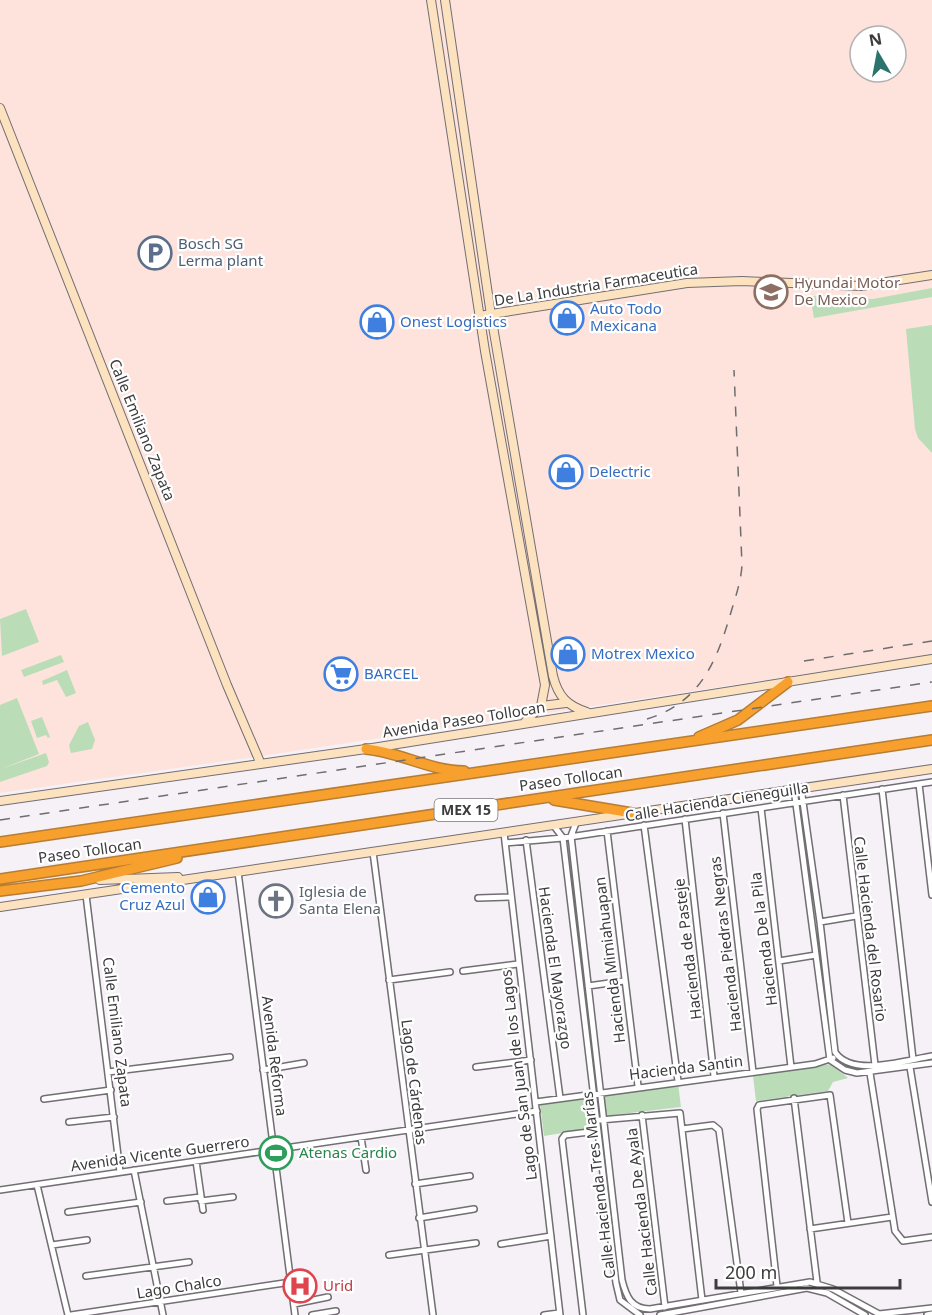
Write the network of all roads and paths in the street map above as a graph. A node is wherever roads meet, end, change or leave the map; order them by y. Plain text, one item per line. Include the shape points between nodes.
1 (431, 0) edge
2 (445, 0) edge
3 (0, 108) edge
4 (932, 275) edge
5 (491, 315) junction
6 (479, 316) junction
7 (521, 484) junction
8 (510, 485) junction
9 (537, 582) junction
10 (528, 584) junction
11 (545, 631) junction
12 (536, 632) junction
13 (932, 659) edge
14 (788, 682) junction
15 (566, 703) junction
16 (541, 706) junction
17 (932, 706) edge
18 (591, 713) junction
19 (518, 725) junction
20 (932, 740) edge
21 (685, 743) junction
22 (366, 749) junction
23 (261, 762) junction
24 (932, 769) edge
25 (478, 774) junction
26 (932, 782) edge
27 (919, 784) junction
28 (797, 789) junction
29 (882, 789) junction
30 (843, 795) junction
31 (537, 799) junction
32 (0, 801) edge
33 (799, 802) junction
34 (761, 808) junction
35 (632, 813) junction
36 (723, 813) junction
37 (685, 819) junction
38 (576, 823) junction
39 (644, 825) junction
40 (554, 826) junction
41 (607, 831) junction
42 (504, 833) junction
43 (0, 836) edge
44 (571, 836) junction
45 (25, 838) junction
46 (563, 838) junction
47 (526, 840) junction
48 (0, 842) edge
49 (505, 843) junction
50 (187, 852) junction
51 (373, 852) junction
52 (238, 872) junction
53 (196, 877) junction
54 (814, 877) junction
55 (0, 879) edge
56 (807, 879) junction
57 (81, 881) junction
58 (0, 891) edge
59 (86, 895) junction
60 (932, 895) edge
61 (510, 897) junction
62 (478, 898) dead end
63 (0, 907) edge
64 (856, 916) junction
65 (820, 922) junction
66 (582, 930) junction
67 (574, 931) junction
68 (816, 956) junction
69 (779, 961) junction
70 (518, 964) junction
71 (463, 971) dead end
72 (450, 972) dead end
73 (389, 980) junction
74 (624, 981) junction
75 (827, 985) junction
76 (588, 986) junction
77 (819, 987) junction
78 (593, 1025) junction
79 (585, 1026) junction
80 (837, 1055) junction
81 (230, 1057) dead end
82 (929, 1057) edge
83 (913, 1059) junction
84 (531, 1060) junction
85 (830, 1060) junction
86 (304, 1063) dead end
87 (929, 1064) edge
88 (875, 1065) junction
89 (476, 1067) dead end
90 (791, 1067) junction
91 (910, 1067) junction
92 (263, 1070) junction
93 (108, 1072) junction
94 (753, 1072) junction
95 (870, 1073) junction
96 (714, 1076) junction
97 (678, 1081) junction
98 (638, 1086) junction
99 (111, 1090) junction
100 (600, 1091) junction
101 (593, 1092) junction
102 (560, 1098) junction
103 (794, 1098) junction
104 (44, 1099) dead end
105 (536, 1102) junction
106 (537, 1111) junction
107 (642, 1115) junction
108 (114, 1117) junction
109 (603, 1120) junction
110 (596, 1121) junction
111 (69, 1122) dead end
112 (682, 1129) junction
113 (408, 1130) junction
114 (597, 1131) junction
115 (361, 1137) junction
116 (273, 1150) junction
117 (196, 1161) junction
118 (134, 1170) junction
119 (366, 1170) dead end
120 (120, 1172) junction
121 (470, 1176) dead end
122 (415, 1184) junction
123 (37, 1185) junction
124 (0, 1190) edge
125 (233, 1197) dead end
126 (201, 1199) junction
127 (167, 1201) dead end
128 (932, 1202) edge
129 (141, 1203) junction
130 (474, 1209) dead end
131 (203, 1210) dead end
132 (68, 1212) dead end
133 (892, 1217) junction
134 (419, 1218) junction
135 (848, 1223) junction
136 (810, 1229) junction
137 (550, 1236) junction
138 (932, 1237) edge
139 (87, 1240) dead end
140 (476, 1243) dead end
141 (501, 1244) dead end
142 (52, 1245) junction
143 (423, 1250) junction
144 (389, 1255) dead end
145 (189, 1262) dead end
146 (153, 1266) junction
147 (86, 1276) dead end
148 (291, 1282) junction
149 (817, 1282) junction
150 (777, 1286) junction
151 (758, 1292) junction
152 (741, 1293) junction
153 (328, 1297) dead end
154 (702, 1300) junction
155 (160, 1302) junction
156 (294, 1304) junction
157 (863, 1306) junction
158 (665, 1307) junction
159 (682, 1307) junction
160 (932, 1308) edge
161 (336, 1311) dead end
162 (99, 1313) edge
163 (559, 1314) edge
164 (862, 1314) edge
165 (932, 1314) edge
166 (69, 1315) edge
167 (163, 1315) edge
168 (295, 1315) edge
169 (312, 1315) edge
170 (433, 1315) edge
171 (544, 1315) edge
172 (583, 1315) edge
173 (640, 1315) edge
174 (660, 1315) edge
175 (927, 1315) edge

1 - 6 main road
2 - 5 main road
3 - 23 main road, Calle Emiliano Zapata via 227,685
4 - 5 main road, De La Industria Farmaceutica via 861,286 742,280 687,283
5 - 6 main road, De La Industria Farmaceutica
5 - 7 main road
6 - 8 main road
7 - 8 street
7 - 9 main road
8 - 10 main road
9 - 10 street
9 - 11 main road
10 - 12 main road
11 - 12 street
11 - 15 main road via 555,685
12 - 16 main road via 545,692
13 - 14 main road, Avenida Paseo Tollocan
14 - 18 main road, Avenida Paseo Tollocan
14 - 21 highway via 738,720
15 - 16 main road
15 - 18 main road
16 - 19 main road via 532,718
17 - 21 highway, Paseo Tollocan / MEX 15
18 - 19 main road, Avenida Paseo Tollocan
19 - 22 main road, Avenida Paseo Tollocan
20 - 31 highway, Paseo Tollocan / MEX 15
21 - 25 highway, Paseo Tollocan / MEX 15
22 - 23 main road, Avenida Paseo Tollocan
22 - 25 highway via 390,751 439,769
23 - 32 main road, Avenida Paseo Tollocan
24 - 28 main road
25 - 45 highway, Paseo Tollocan / MEX 15
26 - 27 street, Calle Hacienda Cieneguilla
27 - 29 street, Calle Hacienda Cieneguilla
27 - 60 street
28 - 33 street
28 - 35 main road
29 - 30 street, Calle Hacienda Cieneguilla
29 - 83 street
30 - 33 street, Calle Hacienda Cieneguilla
30 - 64 street, Calle Hacienda del Rosario
31 - 35 highway
31 - 50 highway, Paseo Tollocan / MEX 15
33 - 34 street, Calle Hacienda Cieneguilla
33 - 54 street
33 - 56 street
34 - 36 street, Calle Hacienda Cieneguilla
34 - 69 street, Hacienda De la Pila
35 - 38 main road
36 - 37 street, Calle Hacienda Cieneguilla
36 - 94 street, Hacienda Piedras Negras
37 - 39 street, Calle Hacienda Cieneguilla
37 - 96 street, Hacienda de Pasteje
38 - 40 main road
38 - 44 street, Calle Hacienda Tres Marías
39 - 41 street, Calle Hacienda Cieneguilla
39 - 97 street
40 - 42 main road
40 - 46 street
41 - 44 street, Calle Hacienda Cieneguilla
41 - 74 street, Hacienda Mimiahuapan
42 - 49 street, Lago de San Juan de los Lagos
42 - 51 main road
43 - 45 highway
44 - 46 street, Calle Hacienda Cieneguilla
44 - 66 street, Calle Hacienda Tres Marías
45 - 48 highway, Paseo Tollocan / MEX 15
46 - 47 street, Calle Hacienda Cieneguilla
46 - 67 street, Calle Hacienda Tres Marías
47 - 49 street, Calle Hacienda Cieneguilla
47 - 102 street, Hacienda El Mayorazgo
49 - 61 street, Lago de San Juan de los Lagos
50 - 55 highway, Paseo Tollocan / MEX 15
50 - 57 highway via 159,864
51 - 52 main road
51 - 73 street, Lago de Cárdenas
52 - 53 main road
52 - 92 street, Avenida Reforma
53 - 57 main road
53 - 59 main road
54 - 56 street
54 - 65 street
56 - 68 street
57 - 58 highway
59 - 63 main road
59 - 93 street, Calle Emiliano Zapata
61 - 62 street
61 - 70 street, Lago de San Juan de los Lagos
64 - 65 street
64 - 88 street, Calle Hacienda del Rosario
65 - 75 street
66 - 67 street
66 - 76 street, Calle Hacienda Tres Marías
67 - 79 street, Calle Hacienda Tres Marías
68 - 69 street
68 - 77 street
69 - 90 street, Hacienda De la Pila
70 - 71 street
70 - 84 street, Lago de San Juan de los Lagos
72 - 73 street
73 - 113 street, Lago de Cárdenas
74 - 76 street
74 - 98 street, Hacienda Mimiahuapan
75 - 77 street
75 - 80 street
76 - 78 street, Calle Hacienda Tres Marías
77 - 85 street
78 - 79 street
78 - 100 street, Calle Hacienda Tres Marías
79 - 101 street, Calle Hacienda Tres Marías
80 - 85 street, Hacienda Santin
80 - 88 street via 854,1065
81 - 93 street
82 - 83 street
82 - 87 street
83 - 88 street
84 - 89 street
84 - 105 street, Lago de San Juan de los Lagos
85 - 90 street, Hacienda Santin
85 - 95 street via 851,1072
86 - 92 street
87 - 91 street
90 - 94 street, Hacienda Santin
91 - 95 street
91 - 128 street
92 - 116 street, Avenida Reforma
93 - 99 street, Calle Emiliano Zapata
94 - 96 street, Hacienda Santin
95 - 133 street
96 - 97 street, Hacienda Santin
97 - 98 street, Hacienda Santin
98 - 100 street, Hacienda Santin
99 - 104 street
99 - 108 street, Calle Emiliano Zapata
100 - 101 street, Hacienda Santin
100 - 109 street, Calle Hacienda Tres Marías
101 - 102 street, Hacienda Santin
101 - 110 street, Calle Hacienda Tres Marías
102 - 105 street, Hacienda Santin
103 - 135 street via 831,1096
103 - 136 street
103 - 150 street via 759,1105 757,1109
105 - 106 street, Lago de San Juan de los Lagos
106 - 113 street, Avenida Vicente Guerrero
106 - 137 street, Lago de San Juan de los Lagos
107 - 109 street
107 - 112 street via 680,1113
107 - 158 street, Calle Hacienda De Ayala
108 - 111 street
108 - 120 street, Calle Emiliano Zapata
109 - 110 street
109 - 158 street, Calle Hacienda Tres Marías via 625,1292 632,1304 641,1308
110 - 114 street, Calle Hacienda Tres Marías
112 - 152 street via 713,1125 718,1128
112 - 154 street
113 - 115 street, Avenida Vicente Guerrero
113 - 122 street, Lago de Cárdenas
114 - 172 street via 566,1135 562,1140
114 - 173 street, Calle Hacienda Tres Marías via 617,1291 624,1304
115 - 116 street, Avenida Vicente Guerrero
115 - 119 street
116 - 117 street, Avenida Vicente Guerrero
116 - 148 street, Avenida Reforma
117 - 118 street, Avenida Vicente Guerrero
117 - 126 street
118 - 120 street, Avenida Vicente Guerrero
118 - 129 street
120 - 123 street, Avenida Vicente Guerrero
121 - 122 street
122 - 134 street, Lago de Cárdenas
123 - 124 street, Avenida Vicente Guerrero
123 - 142 street
125 - 126 street
126 - 127 street
126 - 131 street
129 - 132 street
129 - 146 street
130 - 134 street
133 - 135 street
133 - 138 street via 903,1241
134 - 143 street, Lago de Cárdenas
135 - 136 street
136 - 149 street
137 - 141 street
137 - 163 street, Lago de San Juan de los Lagos
139 - 142 street
140 - 143 street
142 - 166 street
143 - 144 street
143 - 170 street, Lago de Cárdenas
145 - 146 street
146 - 147 street
146 - 155 street
148 - 155 street, Lago Chalco
148 - 156 street, Avenida Reforma
149 - 150 street, Calle Hacienda Tres Marías
149 - 157 street
150 - 151 street, Calle Hacienda Tres Marías
151 - 152 street, Calle Hacienda Tres Marías
151 - 159 street, Calle Hacienda Tres Marías
151 - 164 street, Calle Hacienda Tres Marías via 815,1288
152 - 154 street, Calle Hacienda Tres Marías
153 - 156 street
154 - 159 street, Calle Hacienda Tres Marías
155 - 162 street, Lago Chalco
155 - 167 street
156 - 168 street, Avenida Reforma
157 - 160 street via 885,1314
157 - 164 street
158 - 159 street, Calle Hacienda Tres Marías
159 - 174 street, Calle Hacienda Tres Marías
161 - 169 street
162 - 166 street, Lago Chalco
163 - 171 street
165 - 175 street

